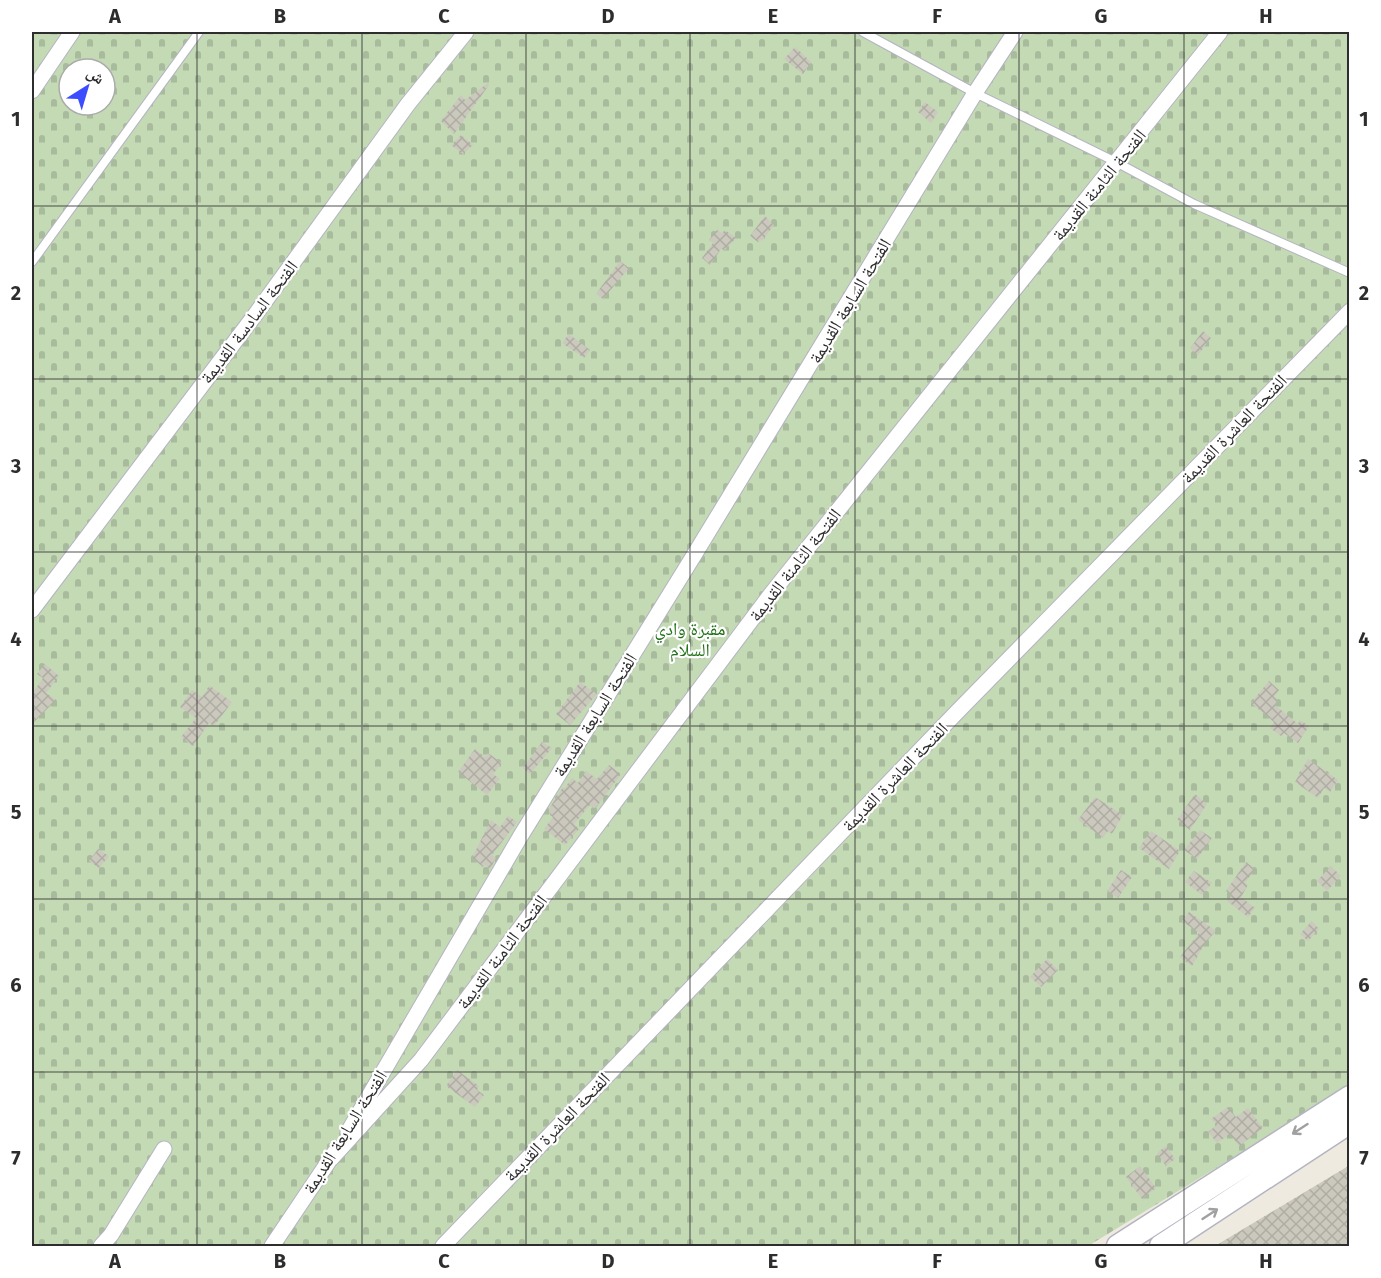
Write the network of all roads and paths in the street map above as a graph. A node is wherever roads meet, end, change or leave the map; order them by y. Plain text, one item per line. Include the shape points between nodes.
1 (72, 32) edge
2 (199, 32) edge
3 (466, 32) edge
4 (863, 32) edge
5 (1015, 32) edge
6 (1220, 32) edge
7 (32, 91) edge
8 (975, 93) junction
9 (1116, 162) junction
10 (32, 262) edge
11 (1350, 273) edge
12 (1350, 311) edge
13 (32, 610) edge
14 (1350, 1097) edge
15 (1350, 1122) edge
16 (165, 1149) dead end
17 (331, 1159) junction
18 (101, 1246) edge
19 (272, 1246) edge
20 (443, 1246) edge
21 (1118, 1246) edge
22 (1161, 1246) edge

1 - 7 street
2 - 10 lane
3 - 13 street, الفتحة السادسة القديمة via 408,104 255,315
4 - 8 lane
5 - 8 street, الفتحة السابعة القديمة
6 - 9 street, الفتحة الثامنة القديمة
8 - 9 lane
8 - 17 street, الفتحة السابعة القديمة via 525,829
9 - 11 lane via 1194,204
9 - 17 street, الفتحة الثامنة القديمة via 771,594 422,1060
12 - 20 street, الفتحة العاشرة القديمة
14 -> 21 main road
22 -> 15 main road
16 - 18 street
17 - 19 street, الفتحة السابعة القديمة

